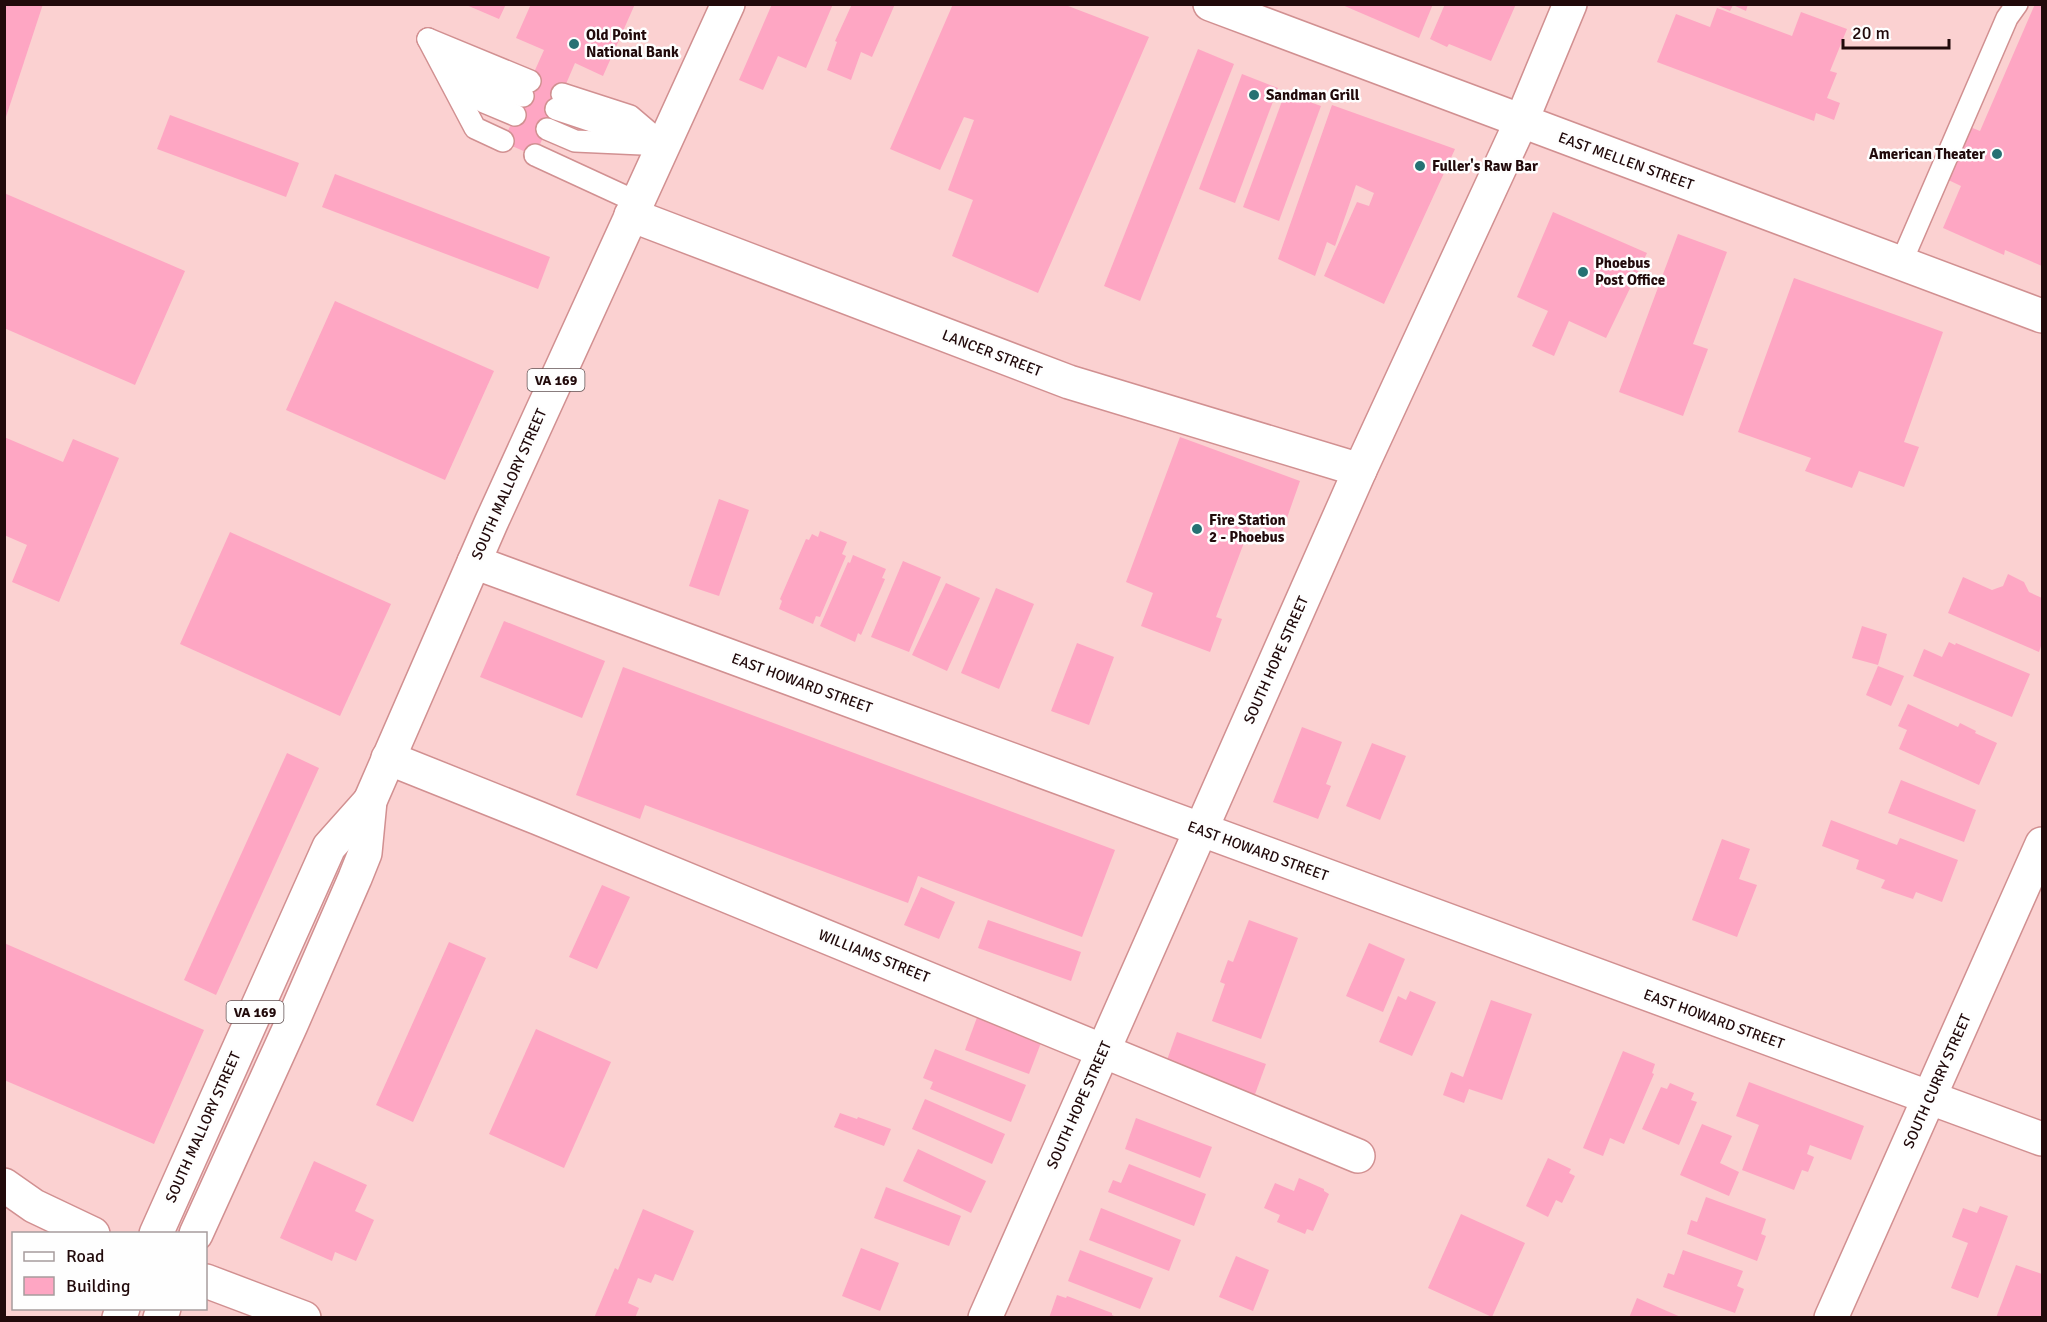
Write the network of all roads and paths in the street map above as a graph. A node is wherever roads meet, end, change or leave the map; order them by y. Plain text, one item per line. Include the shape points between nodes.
1 (728, 4) edge
2 (1210, 4) edge
3 (1570, 4) edge
4 (2017, 4) edge
5 (523, 97) dead end
6 (559, 101) dead end
7 (1521, 122) junction
8 (547, 129) dead end
9 (503, 141) dead end
10 (664, 145) junction
11 (535, 155) dead end
12 (634, 209) junction
13 (1901, 263) junction
14 (2043, 316) edge
15 (1360, 471) junction
16 (474, 562) junction
17 (388, 758) junction
18 (370, 801) junction
19 (1201, 830) junction
20 (2043, 844) edge
21 (1103, 1051) junction
22 (1929, 1098) junction
23 (2043, 1140) edge
24 (1358, 1156) dead end
25 (4, 1185) edge
26 (91, 1232) edge
27 (156, 1232) edge
28 (196, 1232) edge
29 (207, 1281) edge
30 (304, 1317) edge
31 (985, 1317) edge
32 (1831, 1317) edge

1 - 10 street, SOUTH MALLORY STREET / VA 169
2 - 7 street, EAST MELLEN STREET
3 - 7 street, SOUTH HOPE STREET
4 - 13 lane via 2007,18
5 - 9 lane via 488,84 428,39 475,128
6 - 10 lane via 630,116
7 - 13 street, EAST MELLEN STREET
7 - 15 street, SOUTH HOPE STREET
8 - 10 lane via 574,141
10 - 12 street, SOUTH MALLORY STREET / VA 169
11 - 12 lane
12 - 15 street, LANCER STREET via 1069,382
12 - 16 street, SOUTH MALLORY STREET / VA 169
13 - 14 street, EAST MELLEN STREET
15 - 19 street, SOUTH HOPE STREET
16 - 17 street, SOUTH MALLORY STREET / VA 169
16 - 19 street, EAST HOWARD STREET
17 - 18 street, SOUTH MALLORY STREET / VA 169
17 - 21 street, WILLIAMS STREET
18 - 27 street, SOUTH MALLORY STREET / VA 169 via 329,847
18 - 28 street, SOUTH MALLORY STREET / VA 169 via 365,853 355,878
19 - 21 street, SOUTH HOPE STREET
19 - 22 street, EAST HOWARD STREET
20 - 22 street, SOUTH CURRY STREET
21 - 24 street, WILLIAMS STREET
21 - 31 street, SOUTH HOPE STREET
22 - 23 street, EAST HOWARD STREET
22 - 32 street, SOUTH CURRY STREET
25 - 26 street via 34,1206
29 - 30 street

